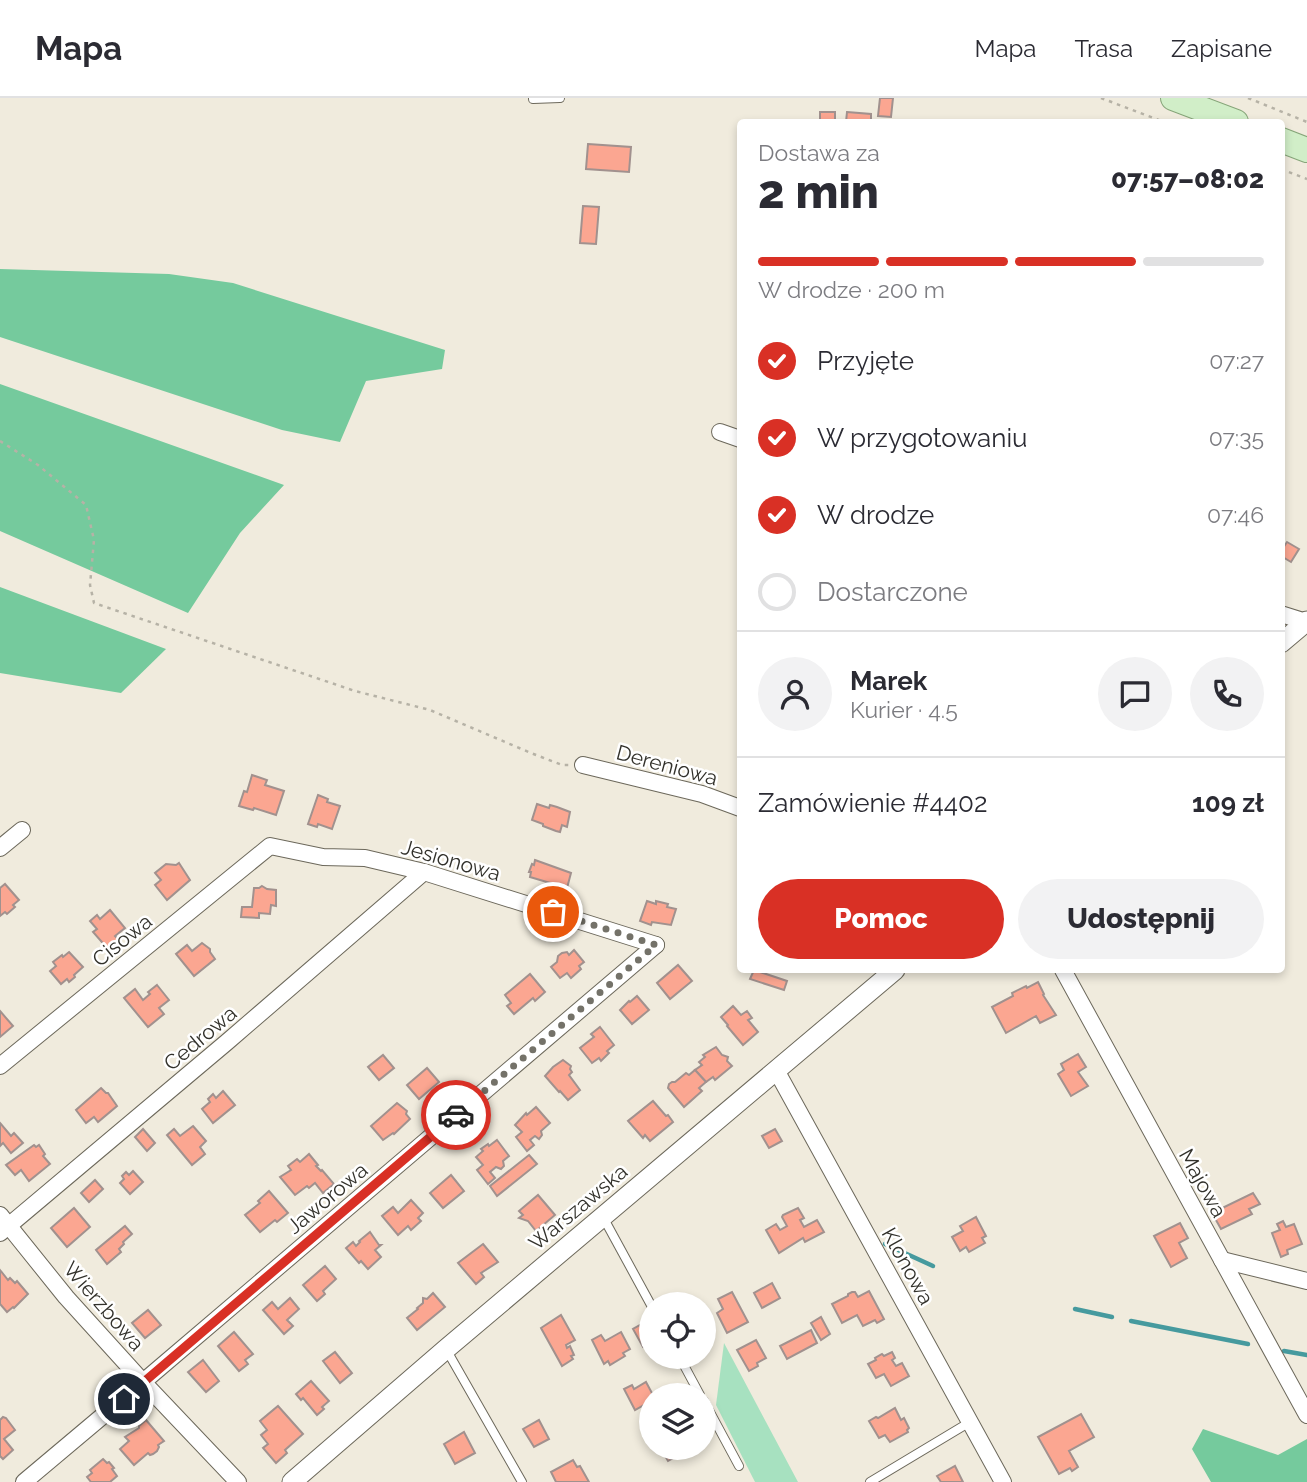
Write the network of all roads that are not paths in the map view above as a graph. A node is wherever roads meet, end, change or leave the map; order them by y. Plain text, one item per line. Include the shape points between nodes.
1 (560, 98) edge
2 (1173, 98) edge
3 (533, 99) edge
4 (1228, 119) edge
5 (1285, 142) edge
6 (1307, 150) edge
7 (720, 432) dead end
8 (737, 438) edge
9 (1285, 615) edge
10 (1307, 622) edge
11 (1285, 640) edge
12 (583, 765) road end
13 (737, 807) edge
14 (22, 830) dead end
15 (270, 846) joint
16 (0, 848) edge
17 (424, 872) junction
18 (656, 945) joint
19 (891, 973) edge
20 (1065, 973) edge
21 (0, 1066) edge
22 (776, 1070) junction
23 (603, 1217) junction
24 (3, 1224) edge
25 (1222, 1260) junction
26 (1307, 1281) edge
27 (644, 1292) edge
28 (446, 1349) junction
29 (144, 1382) junction
30 (1307, 1415) edge
31 (970, 1422) junction
32 (716, 1423) edge
33 (739, 1466) dead end
34 (24, 1482) edge
35 (238, 1482) edge
36 (292, 1482) edge
37 (522, 1482) edge
38 (870, 1482) edge
39 (1003, 1482) edge

1 - 3 lane
2 - 4 main road
5 - 6 main road
7 - 8 street
9 - 10 street
10 - 11 street
12 - 13 street, Dereniowa
14 - 16 street
15 - 17 street, Jesionowa via 323,857 365,858
15 - 21 street, Cisowa
17 - 18 street, Jesionowa
17 - 24 street, Cedrowa via 238,1033
18 - 29 street, Jaworowa
19 - 22 street, Warszawska
20 - 25 street, Majowa
22 - 23 street, Warszawska
22 - 31 street, Klonowa
23 - 27 lane
23 - 28 street, Warszawska
24 - 29 street, Wierzbowa
25 - 26 street
25 - 30 street, Majowa
28 - 36 street, Warszawska
28 - 37 lane
29 - 34 street, Jaworowa
29 - 35 street, Wierzbowa
31 - 38 lane
31 - 39 street, Klonowa
32 - 33 lane

